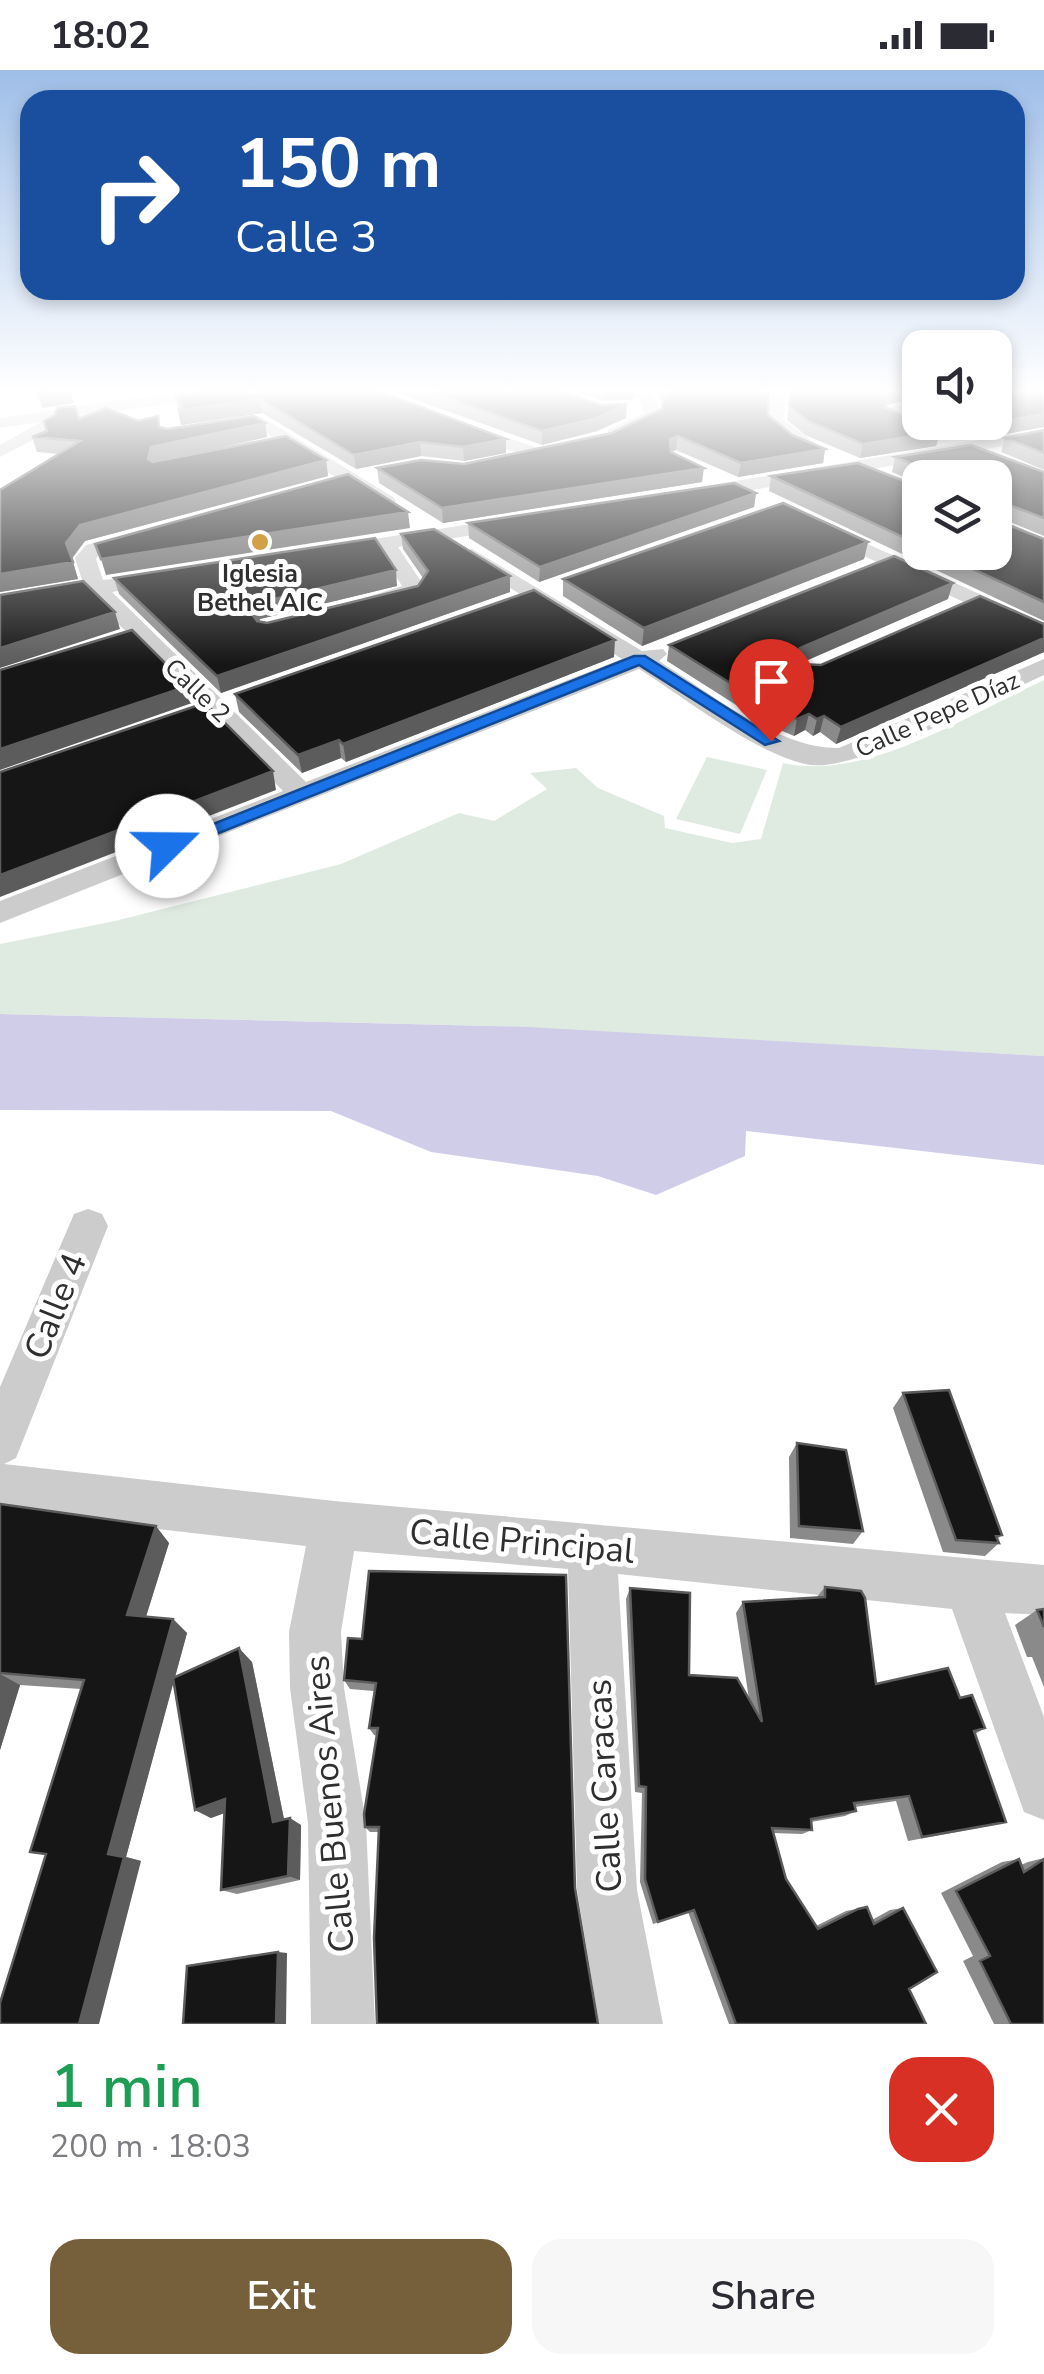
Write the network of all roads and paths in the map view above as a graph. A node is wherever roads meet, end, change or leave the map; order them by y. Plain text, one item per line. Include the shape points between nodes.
1 (342, 481) edge
2 (718, 481) edge
3 (774, 481) edge
4 (732, 488) junction
5 (674, 497) edge
6 (764, 502) dead end
7 (538, 520) edge
8 (810, 524) edge
9 (167, 529) edge
10 (441, 536) junction
11 (386, 544) junction
12 (308, 556) edge
13 (888, 561) junction
14 (192, 573) edge
15 (852, 575) edge
16 (574, 582) edge
17 (95, 587) junction
18 (537, 596) junction
19 (974, 600) junction
20 (0, 602) edge
21 (356, 607) edge
22 (499, 609) edge
23 (941, 614) edge
24 (1044, 632) edge
25 (675, 646) edge
26 (640, 660) junction
27 (1044, 666) edge
28 (301, 793) junction
29 (0, 913) edge
30 (88, 1226) dead end
31 (0, 1442) edge
32 (0, 1487) edge
33 (334, 1525) junction
34 (592, 1546) junction
35 (969, 1586) junction
36 (1044, 1590) edge
37 (1044, 1792) edge
38 (343, 2024) edge
39 (631, 2024) edge

1 - 10 street, Calle Pepe Díaz
2 - 4 street
3 - 4 street
4 - 5 street
4 - 6 street
7 - 10 street
8 - 13 street
9 - 17 street via 93,549 84,558
10 - 11 street
10 - 18 street, Calle Pepe Díaz
11 - 12 street
11 - 21 street via 415,589
13 - 15 street
13 - 19 street
14 - 17 street
16 - 18 street
17 - 20 street
17 - 28 street, Calle 2 via 133,637 217,707
18 - 22 street
18 - 26 street, Calle Pepe Díaz
19 - 23 street
19 - 24 street
25 - 26 street
26 - 27 street, Calle Pepe Díaz via 771,741 812,757 843,756
26 - 28 street
28 - 29 street
30 - 31 street, Calle 4
32 - 33 street, Calle Principal
33 - 34 street, Calle Principal
33 - 38 street, Calle Buenos Aires via 315,1632 316,1688 337,1823
34 - 35 street, Calle Principal
34 - 39 street, Calle Caracas via 607,1890
35 - 36 street, Calle Principal
35 - 37 street

